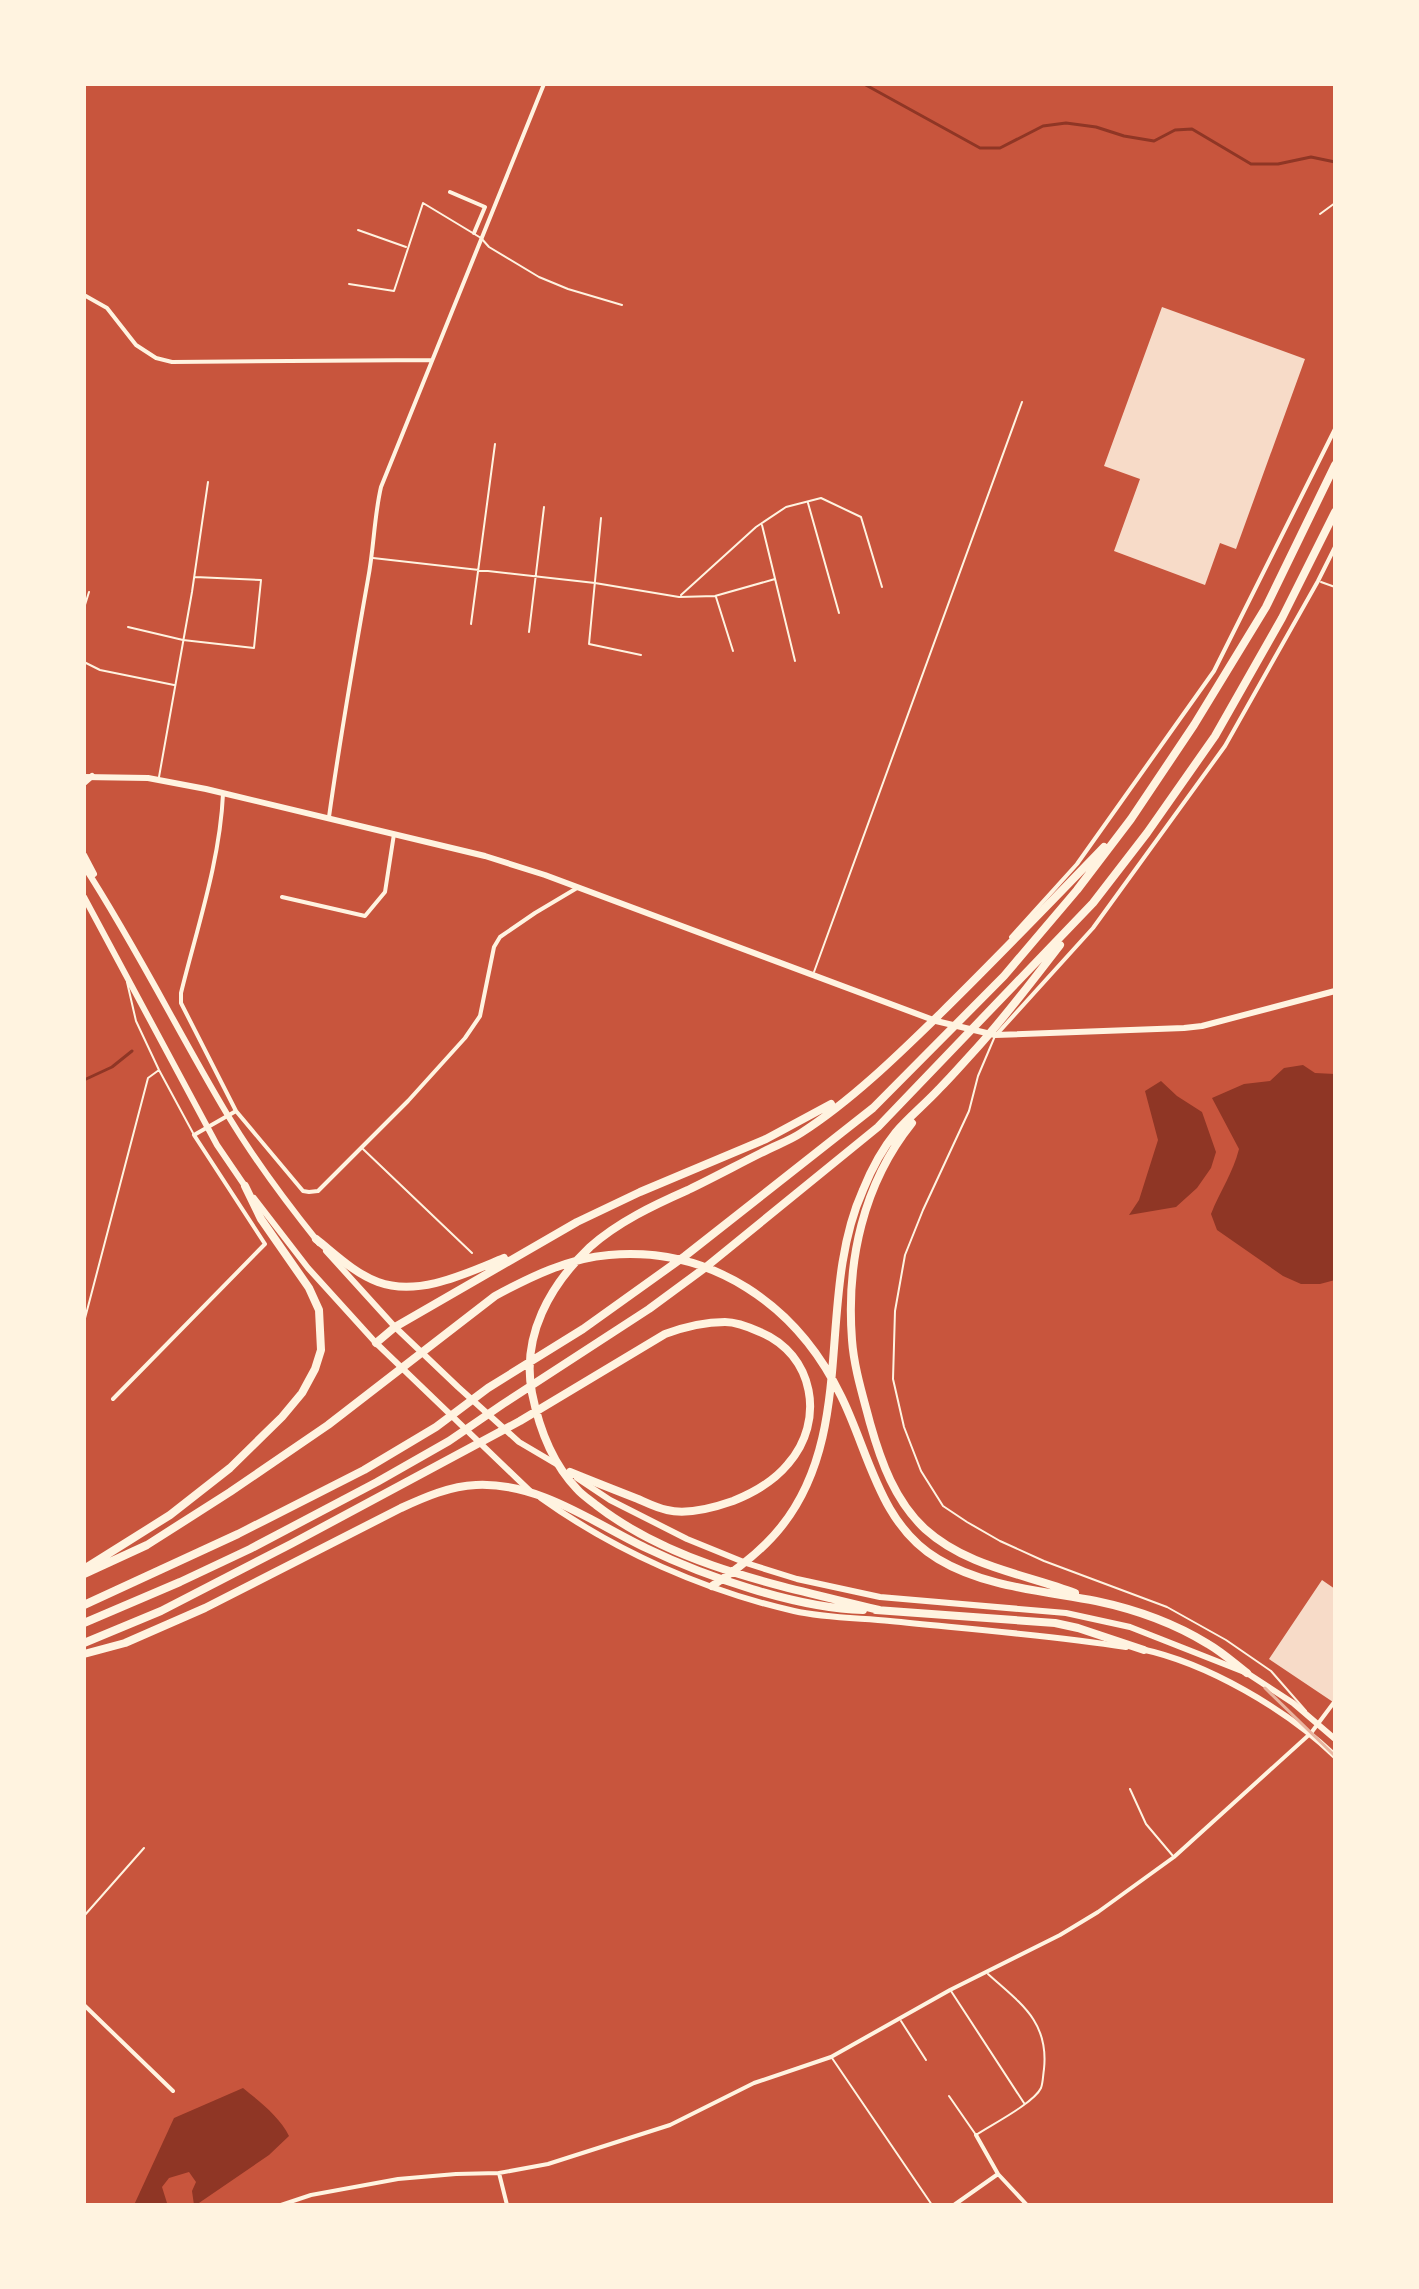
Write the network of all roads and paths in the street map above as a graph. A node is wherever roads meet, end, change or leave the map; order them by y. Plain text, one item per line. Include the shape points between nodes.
1 (544, 84) edge
2 (450, 192) dead end
3 (1335, 203) edge
4 (1320, 214) dead end
5 (358, 230) dead end
6 (474, 233) junction
7 (481, 238) junction
8 (408, 248) junction
9 (349, 284) dead end
10 (84, 295) edge
11 (622, 305) dead end
12 (432, 360) junction
13 (1022, 402) dead end
14 (1335, 429) edge
15 (495, 444) dead end
16 (1335, 465) edge
17 (208, 482) dead end
18 (808, 502) junction
19 (544, 507) dead end
20 (1335, 512) edge
21 (601, 518) dead end
22 (761, 524) junction
23 (1335, 547) edge
24 (372, 558) junction
25 (478, 569) junction
26 (536, 576) junction
27 (194, 577) junction
28 (775, 579) junction
29 (1318, 581) junction
30 (595, 583) junction
31 (882, 587) dead end
32 (1335, 587) edge
33 (89, 592) dead end
34 (715, 596) junction
35 (679, 597) junction
36 (84, 608) edge
37 (839, 613) dead end
38 (471, 624) dead end
39 (128, 627) dead end
40 (529, 632) dead end
41 (183, 640) junction
42 (733, 651) dead end
43 (641, 655) dead end
44 (795, 661) dead end
45 (84, 662) edge
46 (175, 686) junction
47 (92, 776) junction
48 (84, 777) edge
49 (159, 779) junction
50 (84, 783) edge
51 (223, 794) junction
52 (1131, 819) junction
53 (329, 820) junction
54 (394, 834) junction
55 (84, 855) edge
56 (84, 866) edge
57 (577, 888) junction
58 (84, 897) edge
59 (282, 897) dead end
60 (108, 903) junction
61 (1093, 903) junction
62 (125, 973) junction
63 (813, 975) junction
64 (1335, 991) edge
65 (936, 1021) junction
66 (995, 1035) junction
67 (159, 1070) junction
68 (941, 1088) junction
69 (856, 1090) junction
70 (236, 1111) junction
71 (228, 1115) junction
72 (207, 1126) junction
73 (194, 1135) junction
74 (362, 1148) junction
75 (245, 1186) junction
76 (316, 1239) junction
77 (531, 1247) junction
78 (472, 1253) dead end
79 (84, 1322) edge
80 (395, 1327) junction
81 (376, 1343) junction
82 (113, 1399) dead end
83 (570, 1472) junction
84 (746, 1563) junction
85 (774, 1571) junction
86 (84, 1572) edge
87 (712, 1586) junction
88 (755, 1600) junction
89 (1098, 1601) junction
90 (84, 1605) edge
91 (879, 1610) junction
92 (84, 1623) edge
93 (84, 1643) edge
94 (1144, 1650) junction
95 (84, 1654) edge
96 (1247, 1673) junction
97 (1335, 1701) edge
98 (1316, 1722) junction
99 (1311, 1733) junction
100 (1335, 1739) edge
101 (1335, 1756) edge
102 (1130, 1789) dead end
103 (144, 1848) dead end
104 (1174, 1857) junction
105 (84, 1916) edge
106 (987, 1973) junction
107 (950, 1990) junction
108 (84, 2005) edge
109 (899, 2018) junction
110 (831, 2057) junction
111 (926, 2060) dead end
112 (173, 2091) dead end
113 (949, 2096) dead end
114 (1024, 2105) junction
115 (976, 2135) junction
116 (499, 2173) junction
117 (998, 2174) junction
118 (281, 2205) edge
119 (507, 2205) edge
120 (932, 2205) edge
121 (954, 2205) edge
122 (1027, 2205) edge

1 - 7 street
2 - 6 street via 485,207
3 - 4 lane
5 - 8 lane
6 - 7 lane
6 - 8 lane via 423,203
7 - 11 lane via 539,277
7 - 12 street
8 - 9 lane via 394,291
10 - 12 street via 107,308 136,345 172,362
12 - 24 street via 381,487
13 - 63 lane
14 - 65 street via 1214,671 1077,864
15 - 25 lane
16 - 52 highway via 1266,607
17 - 27 lane
18 - 22 lane via 786,507
18 - 31 lane via 821,498 861,517
18 - 37 lane
19 - 26 lane
20 - 61 highway via 1215,736
21 - 30 lane
22 - 28 lane
22 - 35 lane
23 - 29 street
24 - 25 lane
24 - 53 street
25 - 26 lane
25 - 38 lane
26 - 30 lane
26 - 40 lane
27 - 41 lane
27 - 41 lane via 261,580 254,648
28 - 34 lane
28 - 44 lane
29 - 32 lane
29 - 66 street via 1225,746 1093,928
30 - 35 lane
30 - 43 lane via 589,644
33 - 36 lane
34 - 35 lane
34 - 42 lane
39 - 41 lane
41 - 46 lane
45 - 46 lane
46 - 49 lane
47 - 48 main road
47 - 49 main road
47 - 50 main road
49 - 51 main road
51 - 53 main road
51 - 70 street via 214,861 181,1003
52 - 69 highway via 988,967
52 - 90 highway via 1004,976 873,1108 685,1256 583,1329 364,1470
53 - 54 main road
54 - 57 main road via 485,856
54 - 59 street via 385,892 365,916
55 - 60 main road
56 - 60 main road
57 - 63 main road
57 - 74 street via 500,937 480,1016 448,1058
58 - 62 main road
60 - 71 main road
61 - 68 highway via 998,1025
61 - 92 highway via 878,1127 649,1309 449,1441 366,1488 250,1549
62 - 67 lane via 136,1021
62 - 72 main road
63 - 65 main road
64 - 66 main road via 1202,1026
65 - 66 main road
66 - 98 lane via 969,1111 905,1255 895,1311 893,1379 921,1471 943,1506 1000,1541 1167,1607 1226,1640 1271,1671
67 - 73 lane
67 - 79 lane via 148,1078
68 - 84 highway via 895,1133 863,1189 845,1240 825,1433 816,1466 782,1527
68 - 89 highway via 889,1155 857,1238 852,1341 875,1440 908,1512 943,1543 987,1565
69 - 77 highway via 766,1139 640,1192
69 - 91 highway via 800,1134 633,1217 593,1244 567,1270 540,1315 529,1357 530,1382 549,1449 576,1489 617,1521 672,1550 745,1575
70 - 71 street
70 - 74 street via 303,1191 318,1191
71 - 72 street
71 - 76 main road
72 - 73 street
72 - 75 main road
73 - 82 street via 265,1244
74 - 78 lane
75 - 81 main road via 288,1244
75 - 86 highway via 319,1310 321,1350 315,1369 282,1417 230,1468
76 - 77 highway via 378,1282 402,1287 442,1281
76 - 80 main road
77 - 80 highway
80 - 81 highway
80 - 83 main road via 519,1442
81 - 87 main road via 529,1491 604,1539
83 - 84 main road via 623,1507
83 - 93 highway via 667,1511 699,1510 750,1495 787,1466 806,1432 811,1409 800,1365 789,1350 750,1327 728,1322 665,1334 520,1421 209,1587
84 - 85 main road
84 - 87 highway
85 - 88 main road via 754,1573
85 - 96 main road via 880,1597 1066,1613 1130,1627
86 - 89 highway via 147,1545 230,1492 328,1425 495,1296 578,1261 639,1254 694,1262 723,1275 751,1290 802,1333 842,1397 883,1498 917,1543 939,1560 1002,1583
87 - 88 main road
88 - 94 main road via 796,1612 1058,1636
89 - 96 highway via 1169,1624 1209,1644
91 - 94 highway via 1066,1626
91 - 95 highway via 769,1594 671,1560 536,1493 475,1485 431,1494 205,1608 125,1643
94 - 99 main road via 1229,1683
96 - 98 main road
97 - 98 street
98 - 99 street
98 - 100 main road
99 - 101 main road
99 - 104 street
102 - 104 lane via 1146,1824
103 - 105 lane
104 - 106 street via 1098,1912
106 - 107 street
106 - 114 lane via 1026,2009 1041,2031 1046,2052 1041,2089
107 - 109 street
107 - 114 lane
108 - 112 street
109 - 110 street
109 - 111 lane
110 - 116 street via 754,2083 670,2125 548,2164
110 - 120 lane
113 - 115 lane
114 - 115 lane
115 - 117 street
116 - 118 street via 398,2179
116 - 119 street
117 - 121 street
117 - 122 street

